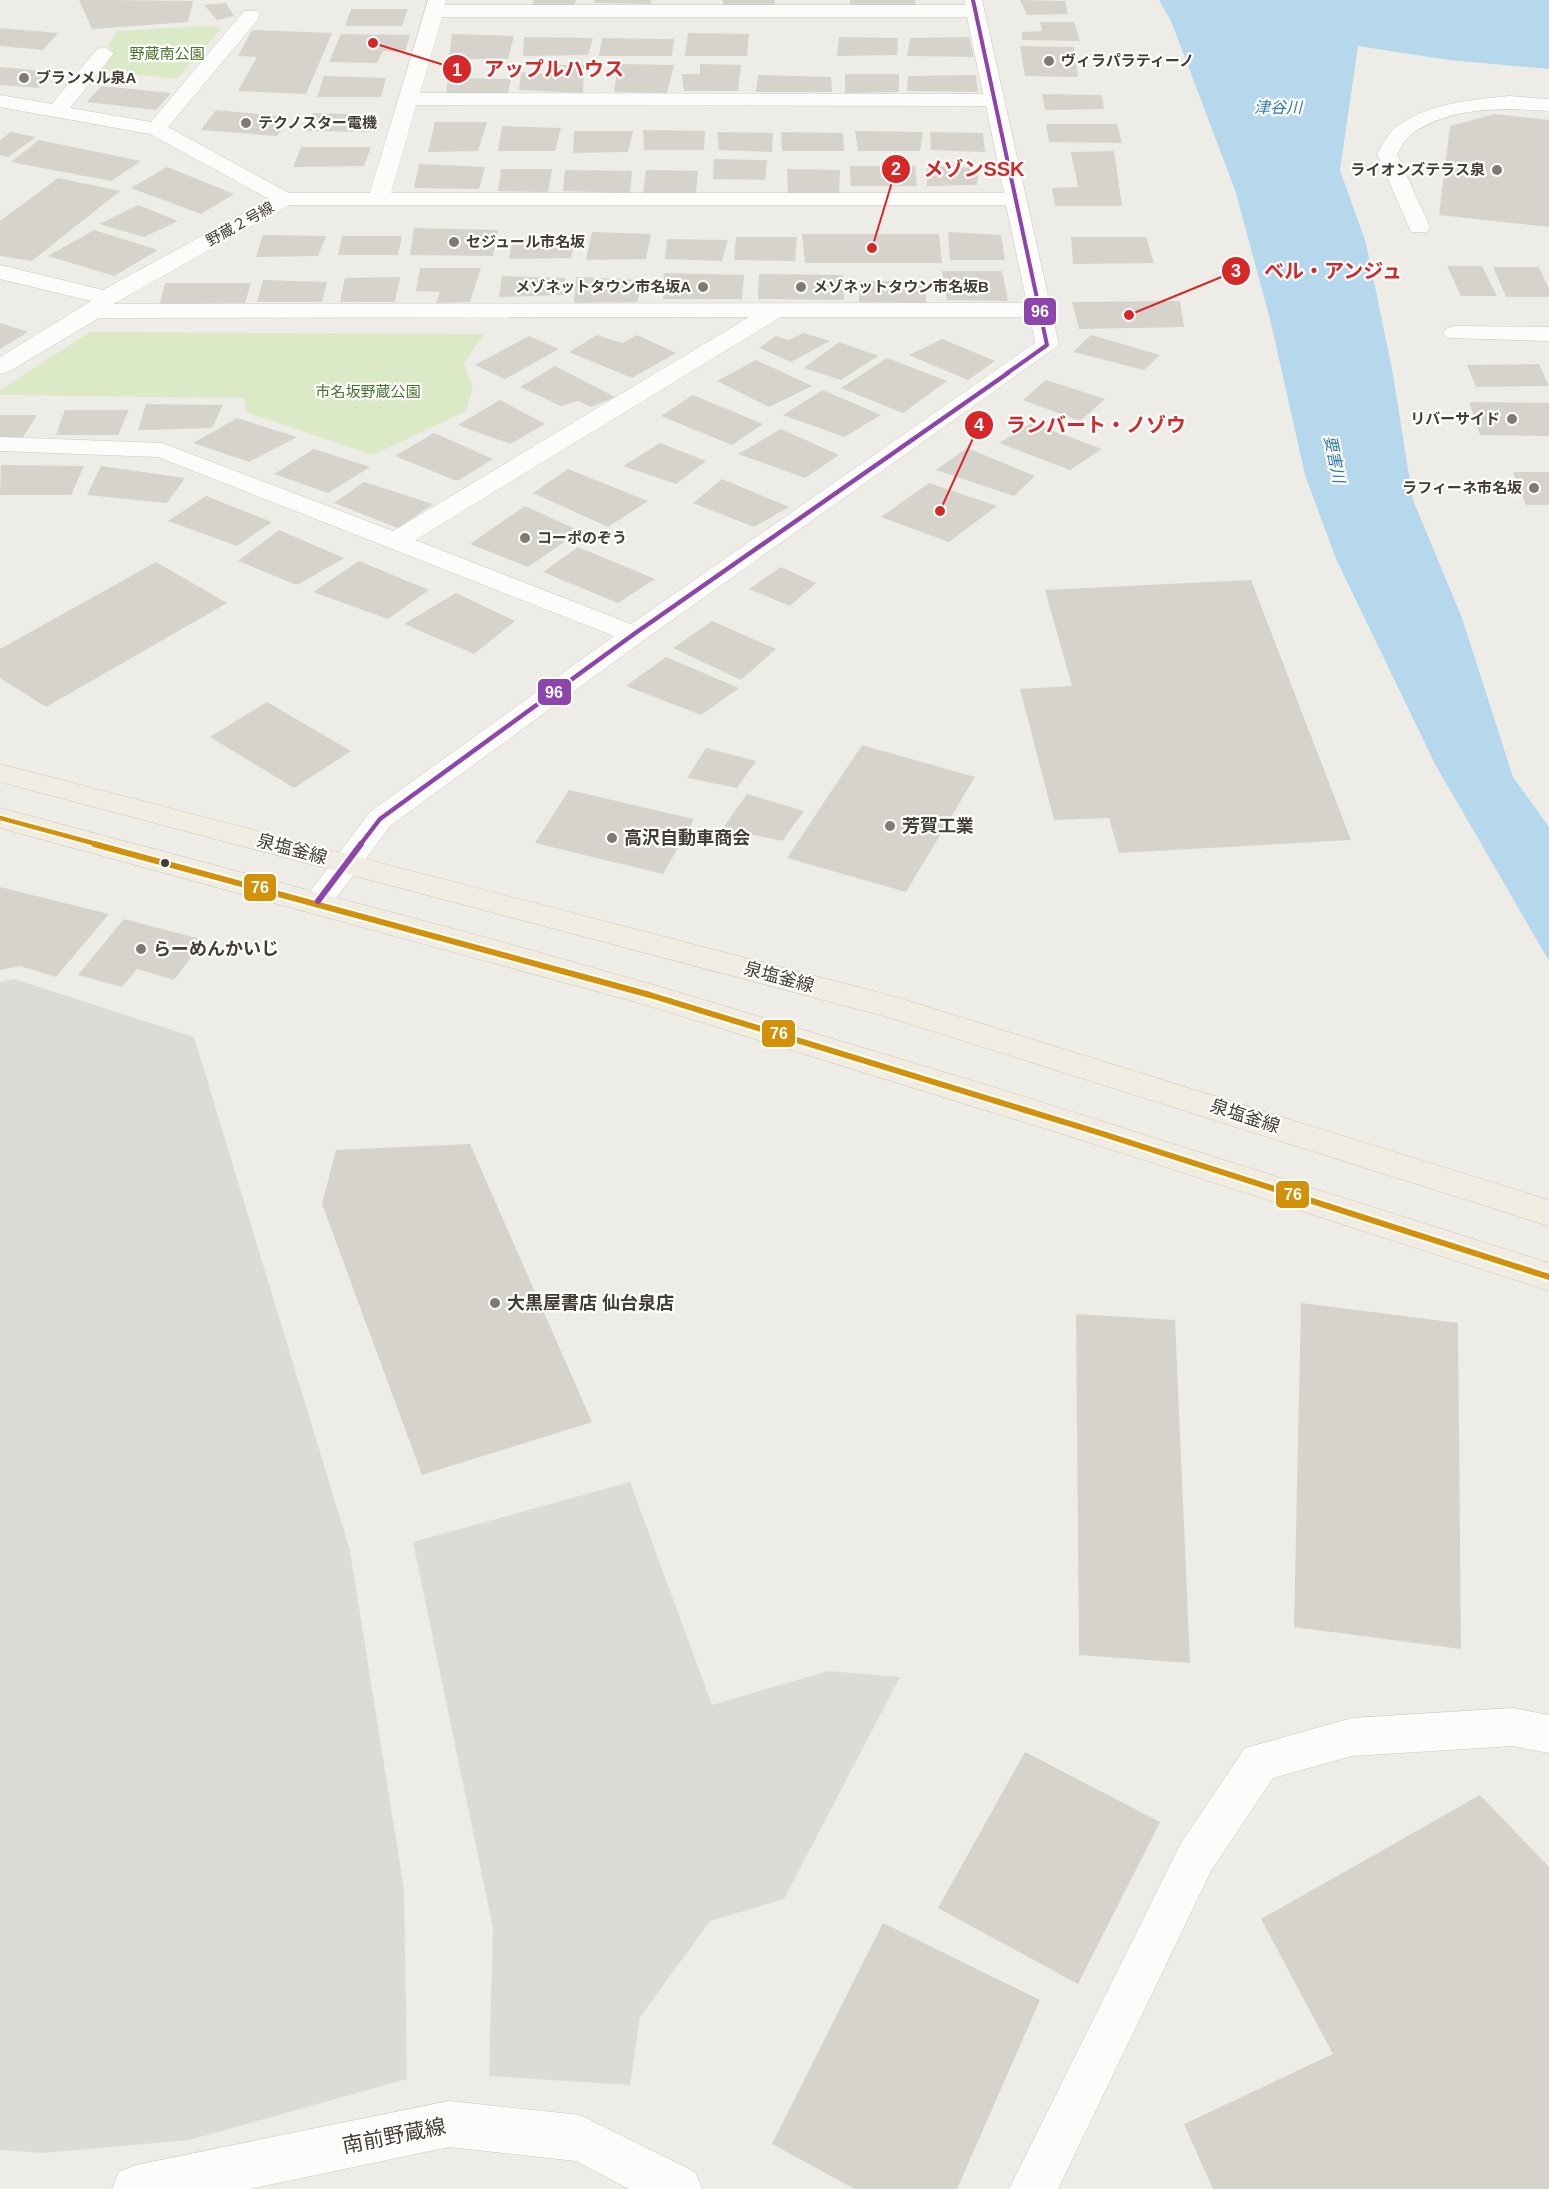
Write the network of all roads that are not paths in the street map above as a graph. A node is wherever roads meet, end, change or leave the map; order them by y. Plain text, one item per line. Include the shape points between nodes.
1 (435, 5) edge
2 (975, 6) edge
3 (251, 15) dead end
4 (104, 54) dead end
5 (408, 99) junction
6 (996, 100) junction
7 (0, 102) edge
8 (1549, 105) edge
9 (57, 111) junction
10 (156, 129) junction
11 (285, 199) junction
12 (379, 199) junction
13 (1017, 199) junction
14 (1419, 227) dead end
15 (0, 272) edge
16 (100, 304) junction
17 (1040, 310) junction
18 (775, 311) junction
19 (1455, 333) dead end
20 (1549, 334) edge
21 (0, 367) edge
22 (0, 444) edge
23 (395, 541) junction
24 (634, 634) junction
25 (0, 773) edge
26 (0, 818) edge
27 (347, 863) junction
28 (318, 901) junction
29 (1549, 1213) edge
30 (1549, 1277) edge
31 (1549, 1734) edge
32 (136, 2189) edge
33 (678, 2189) edge
34 (1033, 2189) edge

1 - 2 street
1 - 5 street
2 - 6 street
3 - 10 street
4 - 9 street
5 - 6 street
5 - 12 street
6 - 13 street
7 - 9 street
8 - 14 street via 1509,102 1459,107 1401,132 1387,153
9 - 10 street
10 - 11 street
11 - 12 street, 野蔵２号線
11 - 16 street, 野蔵２号線
12 - 13 street, 野蔵２号線
13 - 17 street
15 - 16 street
16 - 18 street
16 - 21 street, 野蔵２号線
17 - 18 street
17 - 24 street via 1047,345
18 - 23 street
19 - 20 street
22 - 23 street via 162,450
23 - 24 street
24 - 27 street via 380,819
25 - 27 main road, 泉塩釜線
26 - 28 main road
27 - 28 street
27 - 29 main road, 泉塩釜線 via 896,1008
28 - 30 main road via 646,994 1031,1110
31 - 34 street via 1513,1727 1352,1737 1260,1762 1196,1857
32 - 33 street, 南前野蔵線 via 449,2124 580,2138

